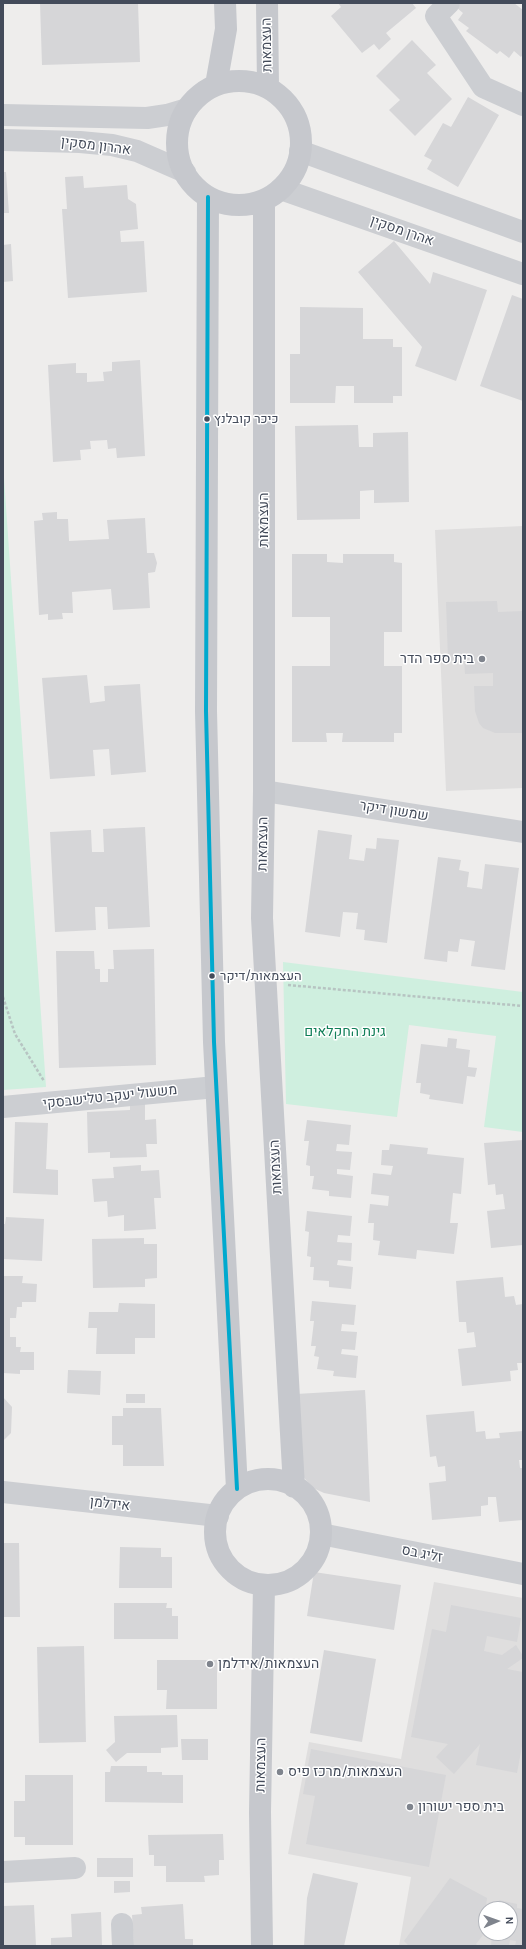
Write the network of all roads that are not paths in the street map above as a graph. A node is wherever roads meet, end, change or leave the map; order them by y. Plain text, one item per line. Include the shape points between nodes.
1 (225, 3) edge
2 (267, 3) edge
3 (449, 3) edge
4 (216, 85) junction
5 (268, 88) junction
6 (523, 105) edge
7 (187, 109) junction
8 (3, 115) edge
9 (3, 140) edge
10 (300, 151) junction
11 (184, 172) junction
12 (273, 194) junction
13 (208, 197) junction
14 (523, 232) edge
15 (523, 274) edge
16 (264, 791) junction
17 (523, 832) edge
18 (216, 1086) junction
19 (3, 1107) edge
20 (294, 1487) junction
21 (237, 1489) junction
22 (3, 1492) edge
23 (218, 1516) junction
24 (321, 1534) junction
25 (523, 1574) edge
26 (264, 1585) junction
27 (75, 1868) dead end
28 (3, 1872) edge
29 (122, 1924) dead end
30 (123, 1946) edge
31 (262, 1946) edge

1 - 4 main road via 226,29
2 - 5 main road, העצמאות
3 - 6 street via 436,16 482,87
4 - 5 main road via 233,81 251,82
4 - 7 main road via 200,94
5 - 10 main road via 283,99 294,114 300,132
7 - 8 street, אהרון מסקין via 147,118
7 - 11 main road via 179,127 176,146
9 - 11 street, אהרון מסקין via 112,145 137,151
10 - 12 main road via 294,172
10 - 14 street
11 - 13 main road via 192,184
12 - 13 main road via 246,205 226,204
12 - 15 street, אהרן מסקין
12 - 16 main road, העצמאות
13 - 18 main road via 206,711
16 - 17 street, שמשון דיקר
16 - 20 main road, העצמאות via 262,918
18 - 19 street, משעול יעקב טלישבסקי
18 - 21 main road
20 - 21 main road via 285,1482 269,1479 252,1481
20 - 24 main road via 312,1502 319,1518
21 - 23 main road via 225,1500
22 - 23 street, אידלמן
23 - 26 main road via 215,1533 218,1550 227,1566 241,1578
24 - 25 street, זליג בס
24 - 26 main road via 317,1552 308,1568 294,1579 276,1585
26 - 31 main road, העצמאות via 260,1812
27 - 28 street
29 - 30 street

